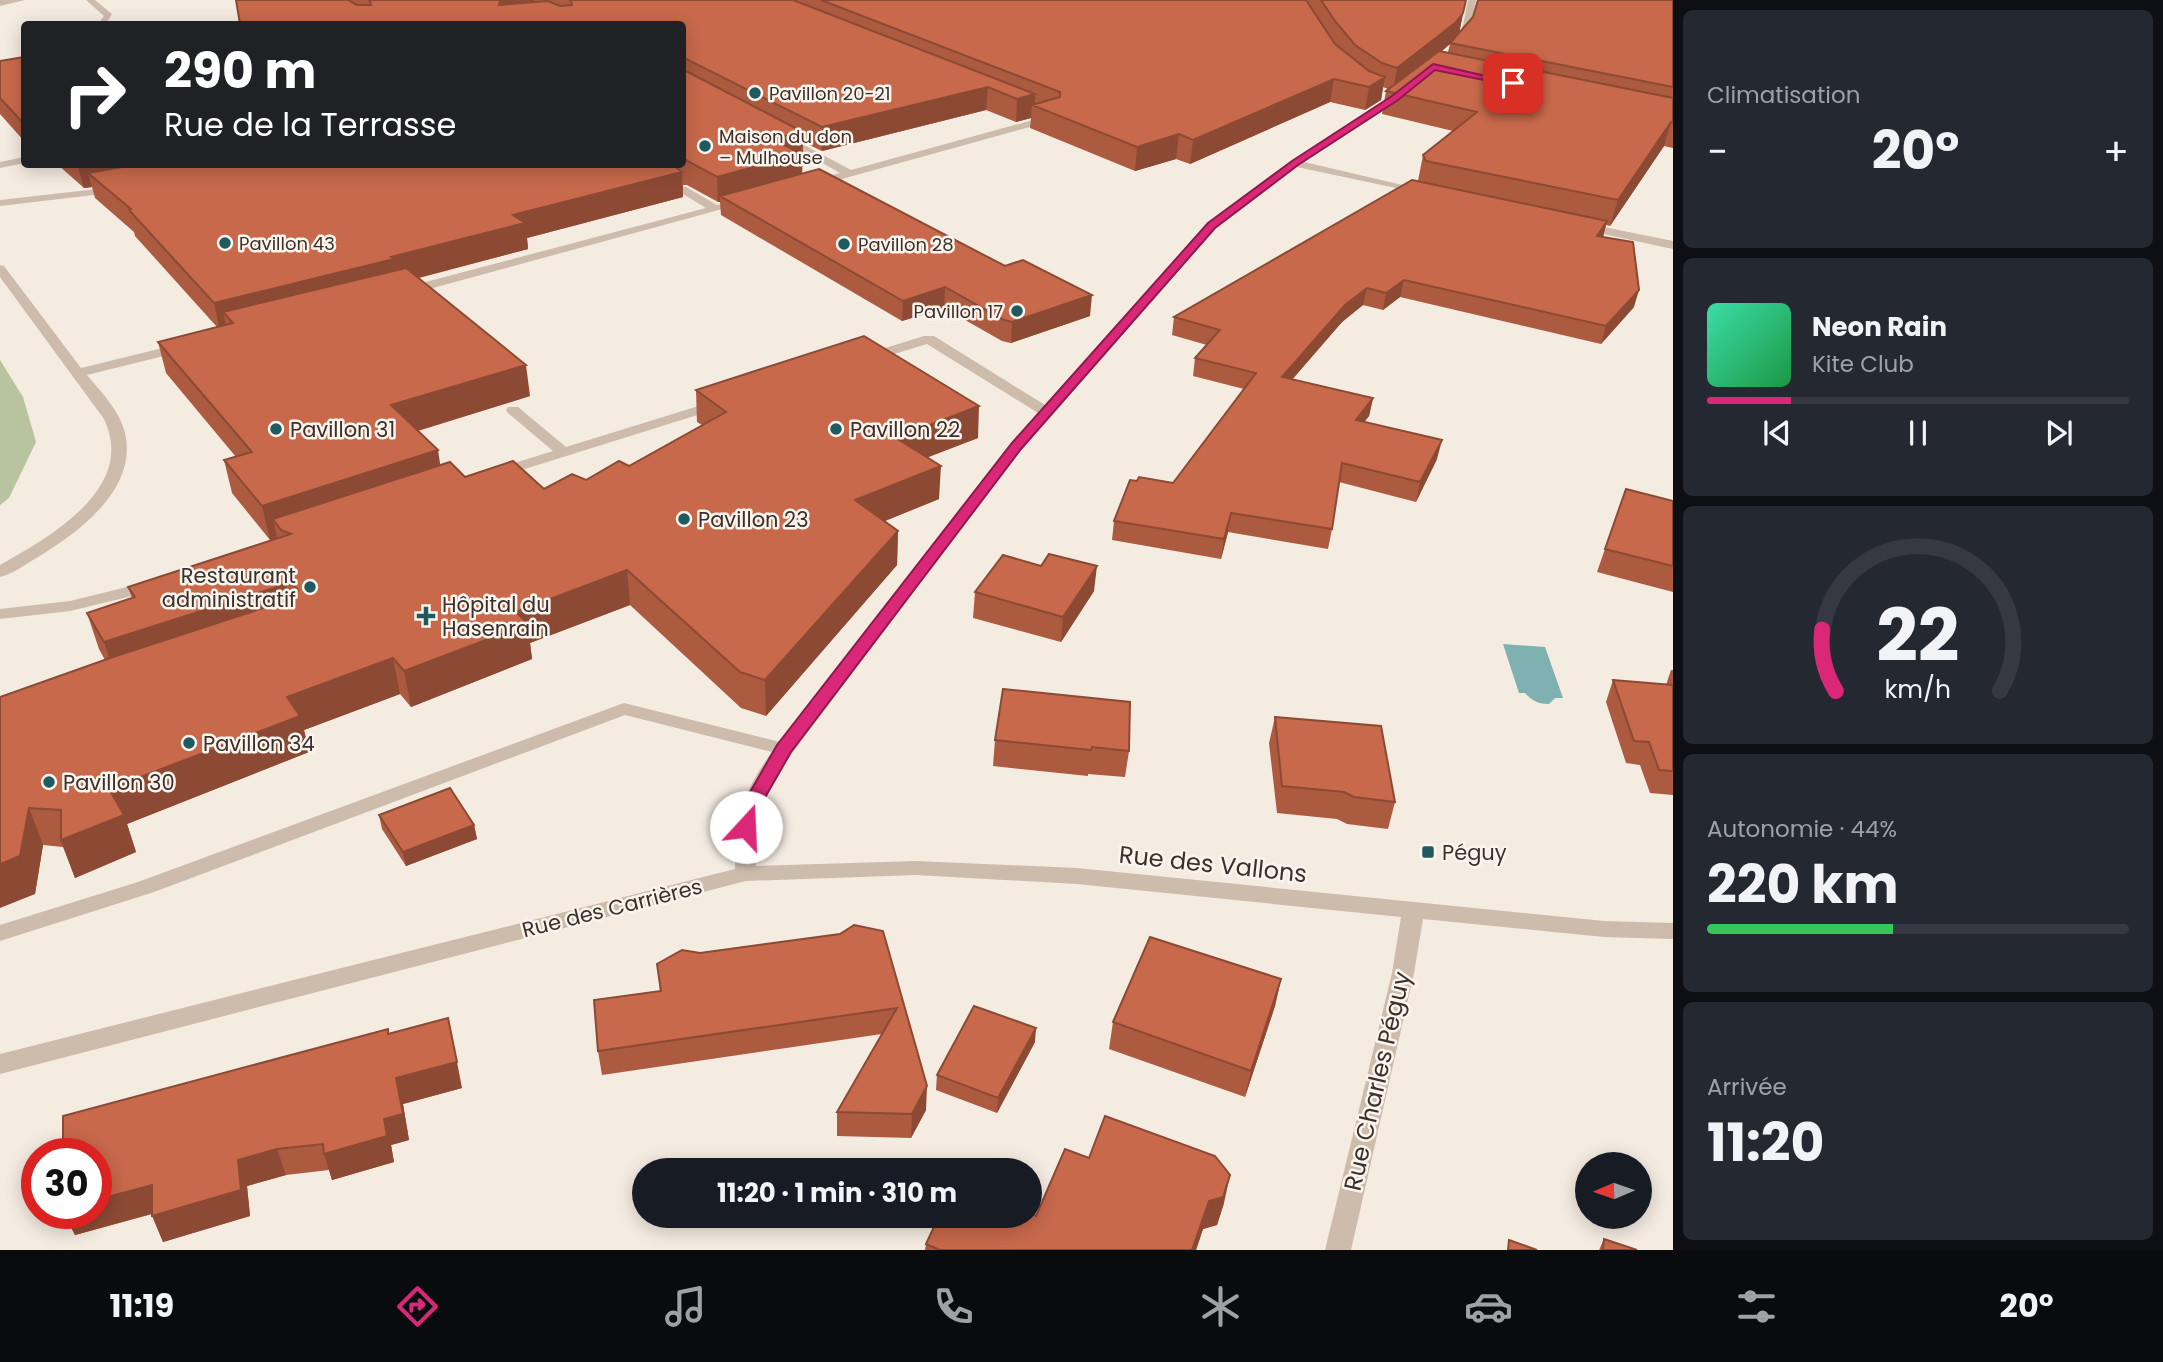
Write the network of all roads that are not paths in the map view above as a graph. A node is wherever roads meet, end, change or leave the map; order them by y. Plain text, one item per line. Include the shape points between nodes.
1 (21, 0) edge
2 (90, 0) edge
3 (1472, 0) edge
4 (0, 3) edge
5 (105, 21) edge
6 (1448, 55) edge
7 (1414, 82) edge
8 (1039, 113) edge
9 (778, 135) edge
10 (21, 161) edge
11 (1295, 163) junction
12 (0, 165) edge
13 (850, 174) junction
14 (133, 188) edge
15 (796, 188) edge
16 (682, 189) edge
17 (1435, 196) edge
18 (756, 199) edge
19 (0, 203) edge
20 (716, 209) junction
21 (1577, 226) edge
22 (1673, 245) edge
23 (0, 269) edge
24 (392, 295) edge
25 (195, 344) edge
26 (853, 363) edge
27 (78, 373) junction
28 (734, 399) edge
29 (513, 410) dead end
30 (1046, 412) junction
31 (562, 452) junction
32 (484, 477) edge
33 (0, 572) edge
34 (162, 583) edge
35 (0, 614) edge
36 (784, 749) junction
37 (746, 874) junction
38 (1413, 911) junction
39 (1673, 931) edge
40 (0, 933) edge
41 (0, 1064) edge
42 (1338, 1250) edge

1 - 4 street
2 - 5 street via 109,16
3 - 6 street via 1465,35
7 - 11 street
8 - 13 street via 1052,118
9 - 13 street
10 - 12 street
11 - 17 street
11 - 30 street via 1212,226
13 - 15 street
14 - 19 street
16 - 20 street
18 - 20 street
20 - 24 street
21 - 22 street
23 - 27 street
25 - 27 street
26 - 30 street via 929,339
27 - 33 street via 118,433 120,453 113,478 96,504 67,530
28 - 31 street
29 - 31 street
30 - 36 street
31 - 32 street
34 - 35 street via 71,606
36 - 37 street via 750,808
36 - 40 street via 624,709 146,887
37 - 38 street, Rue des Vallons via 916,867 1077,876
37 - 41 street, Rue des Carrières
38 - 39 street, Rue des Vallons
38 - 42 street, Rue Charles Péguy via 1403,974

